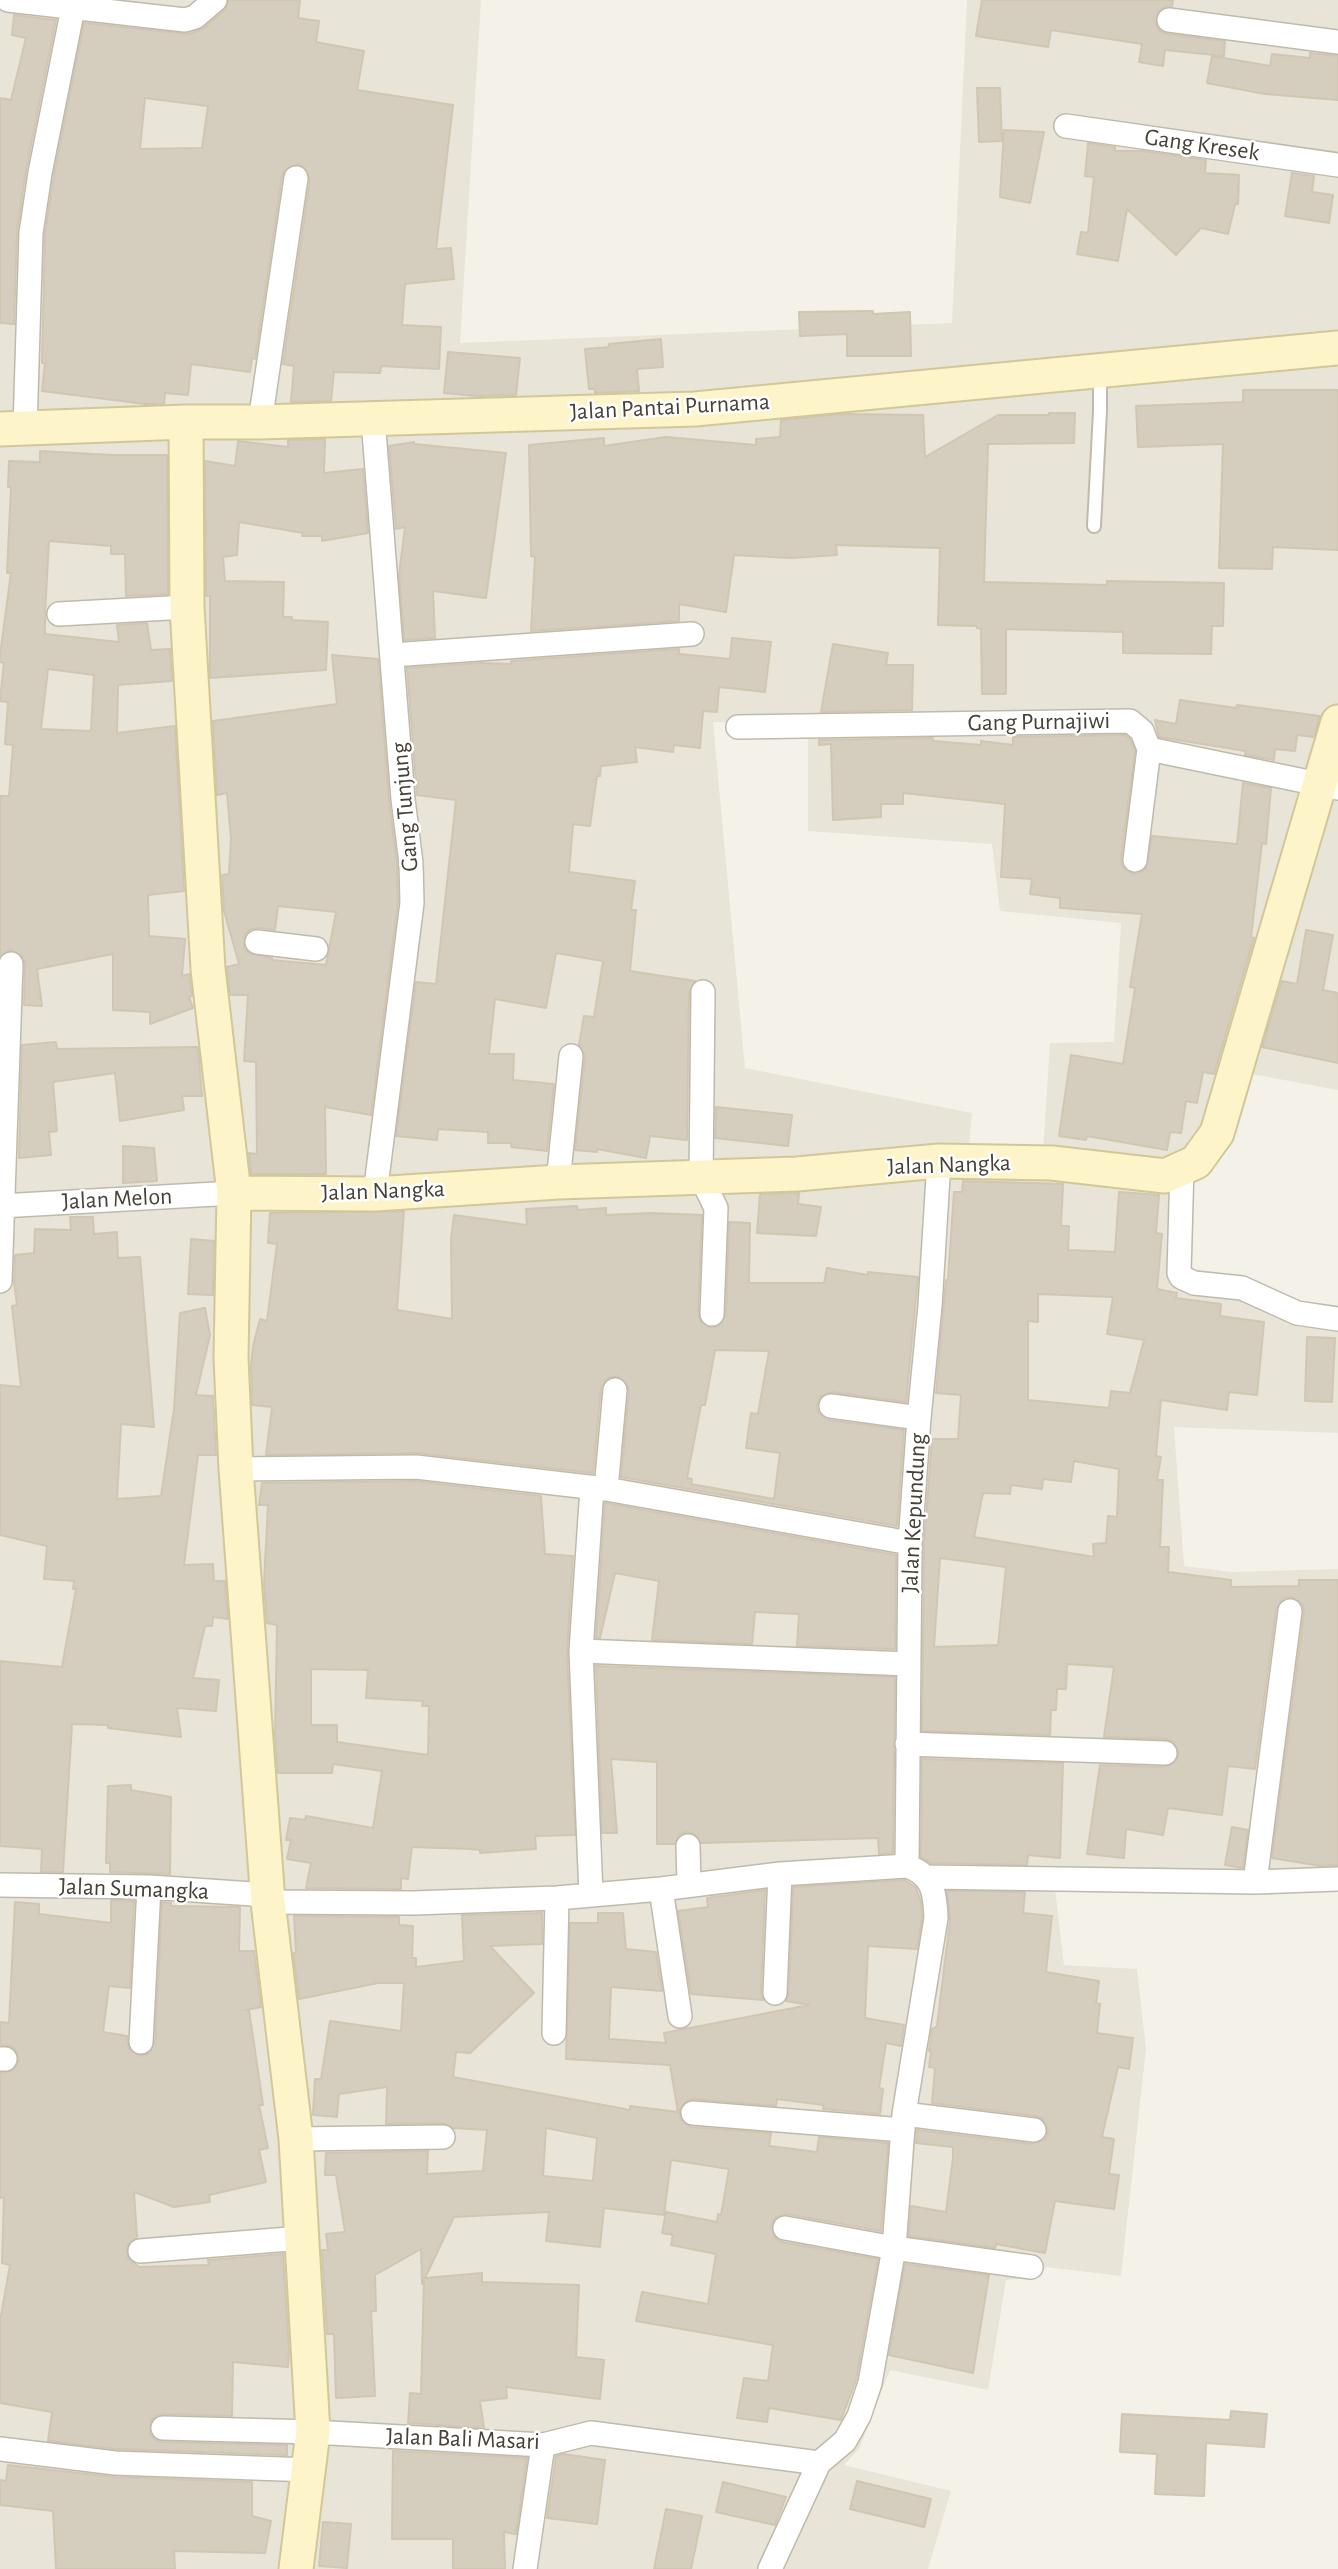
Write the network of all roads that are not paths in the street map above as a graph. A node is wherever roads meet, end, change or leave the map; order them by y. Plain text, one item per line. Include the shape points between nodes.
1 (8, 0) edge
2 (215, 0) edge
3 (73, 8) junction
4 (1169, 20) dead end
5 (1338, 42) edge
6 (1066, 126) dead end
7 (1338, 165) edge
8 (296, 178) dead end
9 (1338, 348) edge
10 (1100, 371) junction
11 (373, 419) junction
12 (186, 422) junction
13 (260, 422) junction
14 (12, 429) edge
15 (1094, 526) dead end
16 (187, 607) junction
17 (59, 614) dead end
18 (692, 634) dead end
19 (392, 655) junction
20 (1338, 722) edge
21 (738, 727) dead end
22 (1149, 749) junction
23 (1329, 786) edge
24 (1135, 860) dead end
25 (257, 942) dead end
26 (316, 949) dead end
27 (11, 964) dead end
28 (703, 992) dead end
29 (570, 1056) dead end
30 (939, 1161) junction
31 (1182, 1167) junction
32 (701, 1177) junction
33 (558, 1182) junction
34 (234, 1193) junction
35 (375, 1194) junction
36 (1, 1206) edge
37 (0, 1280) edge
38 (712, 1314) dead end
39 (1338, 1319) edge
40 (615, 1390) dead end
41 (831, 1406) dead end
42 (919, 1418) junction
43 (236, 1469) junction
44 (599, 1488) junction
45 (910, 1543) junction
46 (1290, 1611) dead end
47 (582, 1651) junction
48 (909, 1664) junction
49 (907, 1744) junction
50 (1165, 1753) dead end
51 (688, 1846) dead end
52 (907, 1866) junction
53 (780, 1874) junction
54 (928, 1877) junction
55 (1338, 1879) edge
56 (1255, 1882) junction
57 (689, 1884) junction
58 (0, 1885) edge
59 (149, 1887) junction
60 (662, 1889) junction
61 (591, 1895) junction
62 (268, 1898) junction
63 (557, 1898) junction
64 (775, 1993) dead end
65 (680, 2016) dead end
66 (554, 2033) dead end
67 (141, 2042) dead end
68 (693, 2113) dead end
69 (904, 2122) junction
70 (1034, 2130) dead end
71 (443, 2137) dead end
72 (296, 2139) junction
73 (785, 2228) dead end
74 (302, 2238) junction
75 (894, 2248) junction
76 (140, 2251) dead end
77 (1031, 2267) dead end
78 (163, 2428) dead end
79 (313, 2432) junction
80 (543, 2445) junction
81 (0, 2449) edge
82 (819, 2463) junction
83 (310, 2470) junction
84 (296, 2569) edge
85 (525, 2569) edge
86 (770, 2569) edge

1 - 3 street
2 - 3 street via 186,20
3 - 14 street via 31,233
4 - 5 street
6 - 7 street, Gang Kresek
8 - 13 street
9 - 10 street, Jalan Pantai Purnama
10 - 11 street, Jalan Pantai Purnama via 695,409
10 - 15 lane
11 - 13 street, Jalan Pantai Purnama
11 - 19 street, Gang Tunjung
12 - 13 street, Jalan Pantai Purnama
12 - 14 street, Jalan Pantai Purnama
12 - 16 street
16 - 17 street
16 - 34 street via 208,969
18 - 19 street
19 - 35 street, Gang Tunjung via 412,904
20 - 23 street, Jalan Nangka
21 - 22 street, Gang Purnajiwi via 1122,720 1139,726
22 - 23 street
22 - 24 street
23 - 31 street, Jalan Nangka via 1217,1133 1196,1162
25 - 26 street
27 - 36 street
28 - 32 street
29 - 33 street
30 - 31 street, Jalan Nangka via 1052,1163 1165,1176
30 - 32 street, Jalan Nangka
30 - 42 street, Jalan Kepundung
31 - 39 street via 1181,1277 1194,1283 1242,1288 1297,1313
32 - 33 street, Jalan Nangka
32 - 38 street via 716,1208
33 - 35 street, Jalan Nangka
34 - 35 street, Jalan Nangka
34 - 36 street, Jalan Melon
34 - 43 street via 231,1358
36 - 37 street
40 - 44 street
41 - 42 street
42 - 45 street, Jalan Kepundung
43 - 44 street via 416,1467
43 - 62 street
44 - 45 street
44 - 47 street
45 - 48 street, Jalan Kepundung
46 - 56 street
47 - 48 street
47 - 61 street
48 - 49 street, Jalan Kepundung
49 - 50 street
49 - 52 street, Jalan Kepundung
51 - 57 street
52 - 53 street, Jalan Sumangka
52 - 54 street
53 - 57 street, Jalan Sumangka
53 - 64 street
54 - 56 street
54 - 69 street via 936,1918
55 - 56 street
57 - 60 street, Jalan Sumangka
58 - 59 street, Jalan Sumangka
59 - 62 street, Jalan Sumangka
59 - 67 street
60 - 61 street, Jalan Sumangka
60 - 65 street
61 - 63 street, Jalan Sumangka
62 - 63 street, Jalan Sumangka via 413,1903
62 - 72 street
63 - 66 street
68 - 69 street
69 - 70 street
69 - 75 street
71 - 72 street
72 - 74 street
73 - 75 street
74 - 76 street
74 - 79 street
75 - 77 street
75 - 82 street via 870,2383 859,2416 845,2441
78 - 79 street, Jalan Bali Masari
79 - 80 street, Jalan Bali Masari
79 - 83 street
80 - 82 street, Jalan Bali Masari via 591,2433
80 - 85 street
81 - 83 street via 115,2463
82 - 86 street
83 - 84 street

